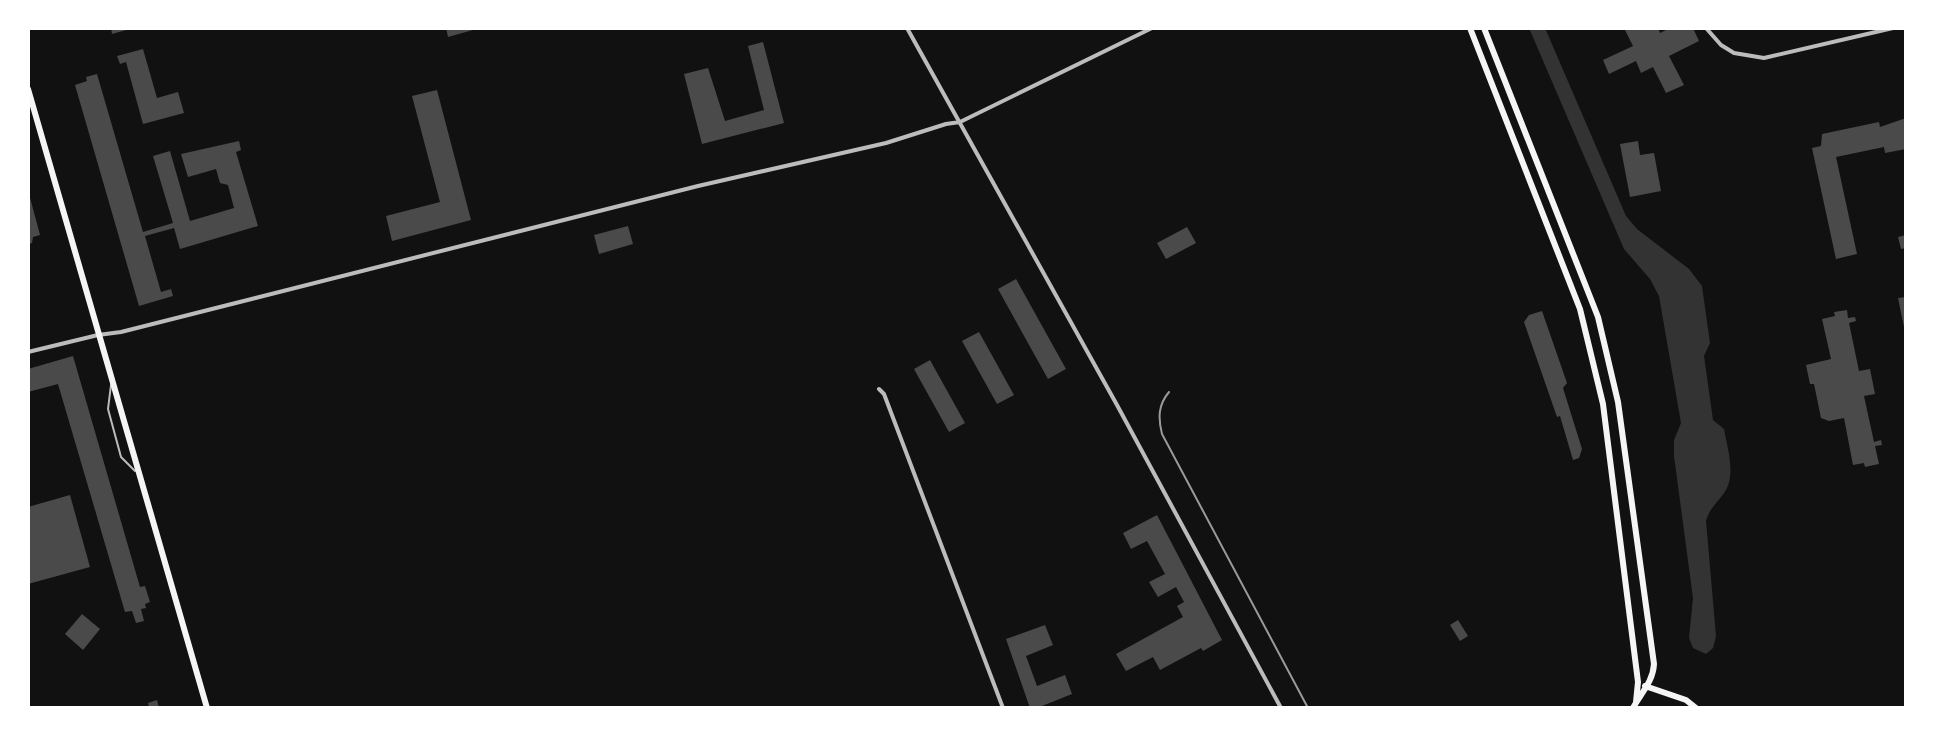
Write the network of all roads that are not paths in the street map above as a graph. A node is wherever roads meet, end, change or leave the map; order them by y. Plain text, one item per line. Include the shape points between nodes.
1 (907, 28) edge
2 (1152, 28) edge
3 (1470, 28) edge
4 (1484, 28) edge
5 (1706, 28) edge
6 (1893, 28) edge
7 (28, 89) edge
8 (960, 122) junction
9 (1553, 199) junction
10 (1540, 204) junction
11 (98, 335) junction
12 (28, 352) edge
13 (112, 380) junction
14 (879, 389) dead end
15 (139, 475) junction
16 (1638, 682) junction
17 (1647, 687) junction
18 (1634, 706) edge
19 (207, 708) edge
20 (1003, 708) edge
21 (1281, 708) edge
22 (1696, 708) edge

1 - 8 street
2 - 8 street
3 - 10 main road
4 - 9 main road
5 - 6 street via 1734,53 1764,58
7 - 11 main road
8 - 11 street
8 - 21 street
9 - 10 main road
9 - 17 main road via 1598,317 1618,402 1654,664
10 - 16 main road via 1580,309 1603,404
11 - 12 street
11 - 13 main road
13 - 15 main road
13 - 15 lane via 108,409 121,457
14 - 20 street
15 - 19 main road
16 - 17 main road
16 - 18 main road
17 - 18 main road
17 - 22 main road

